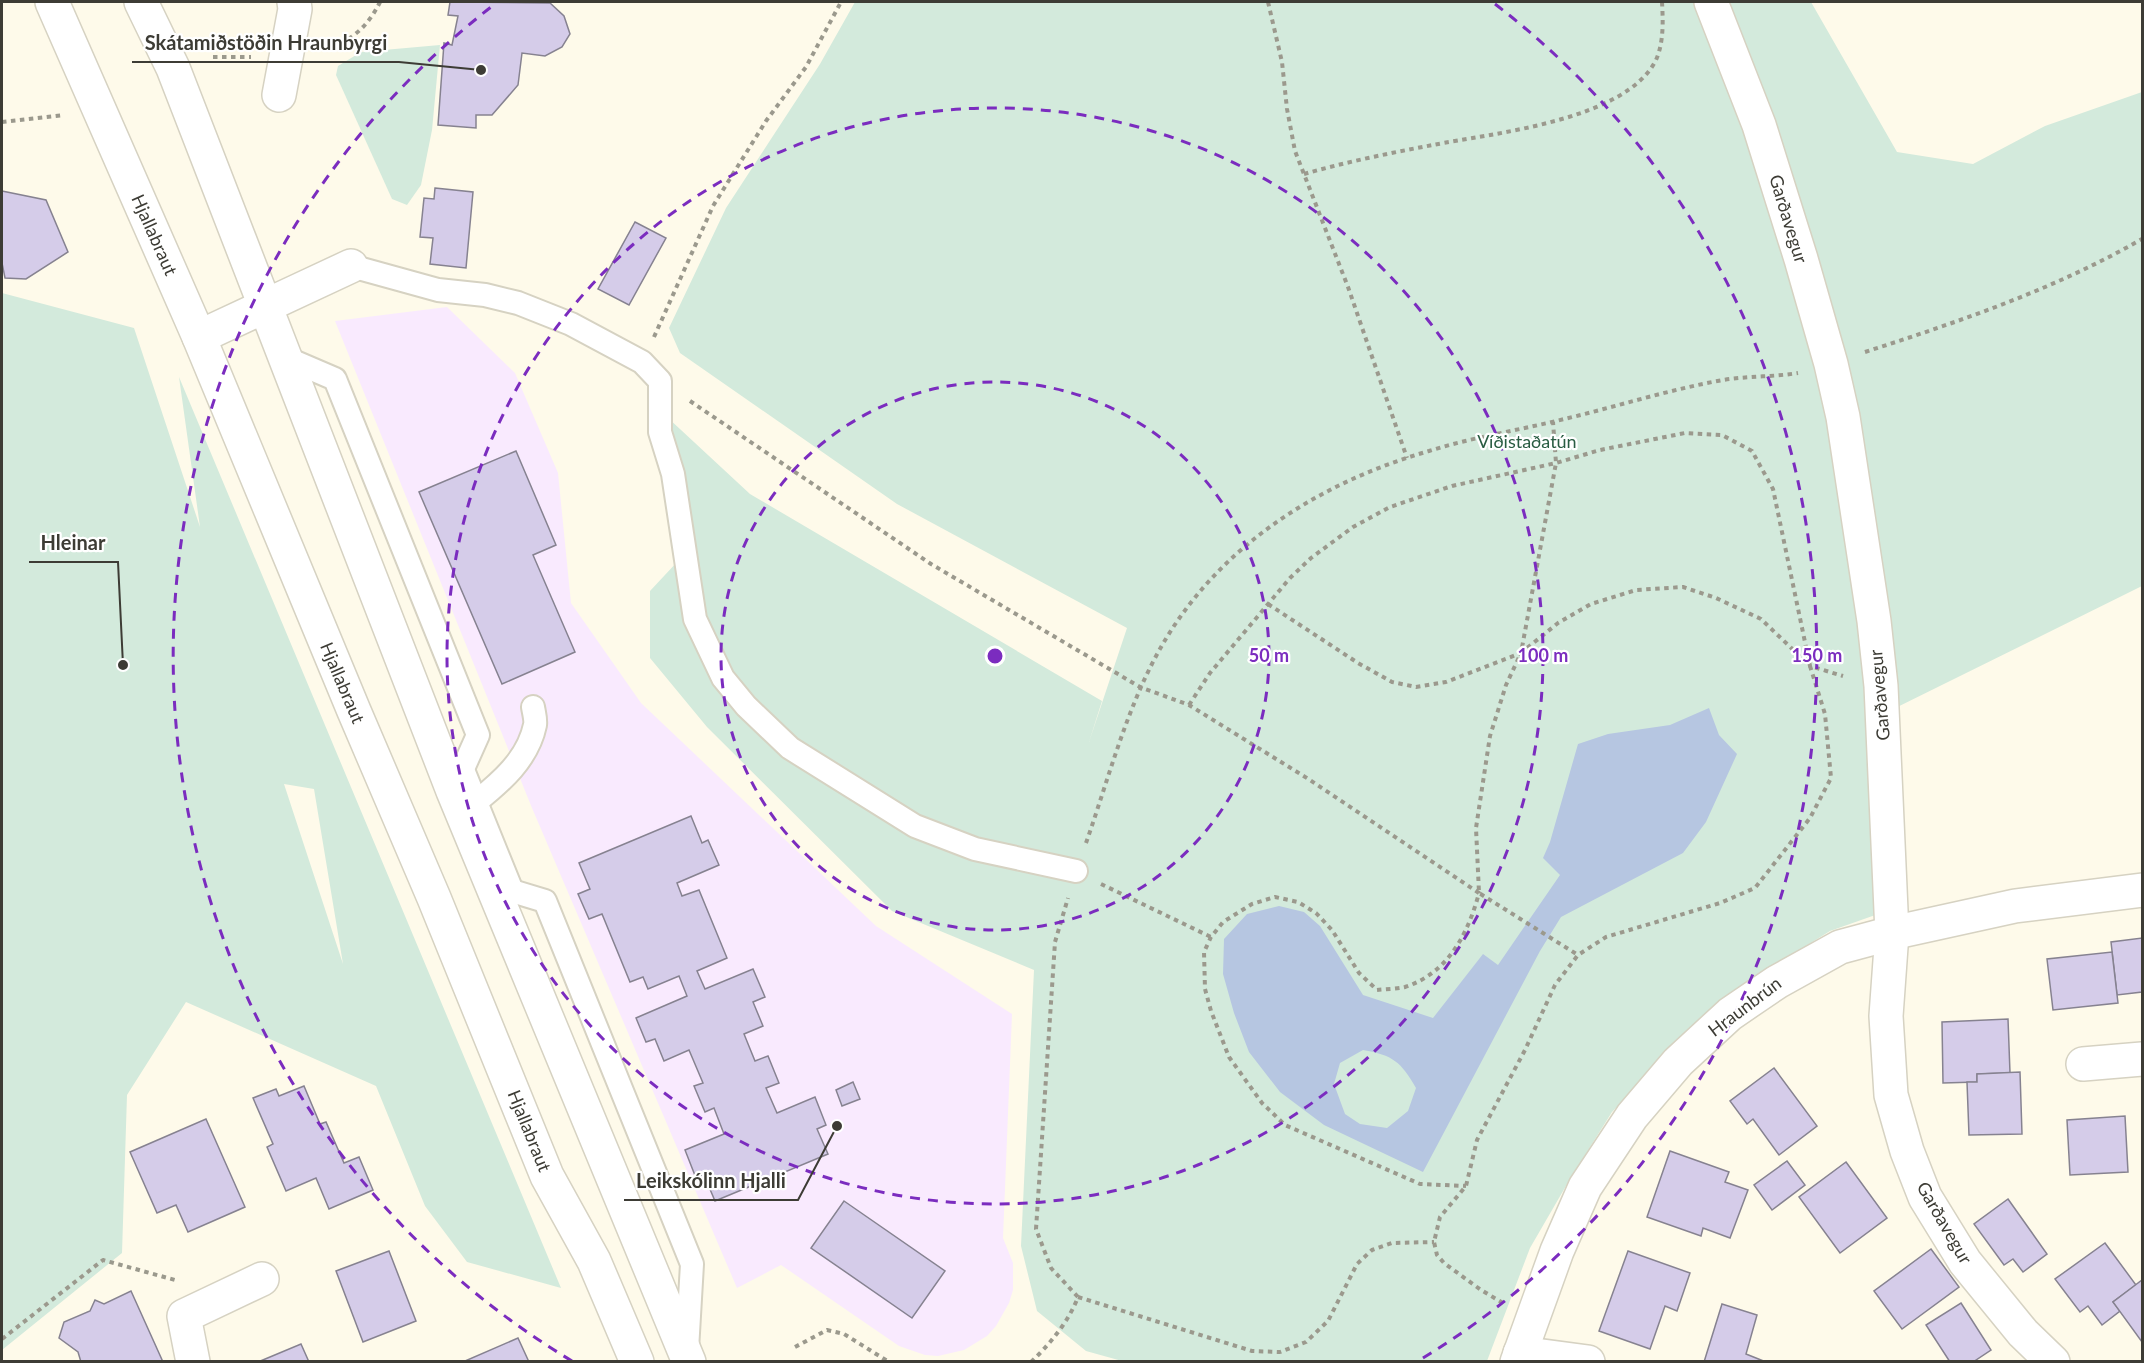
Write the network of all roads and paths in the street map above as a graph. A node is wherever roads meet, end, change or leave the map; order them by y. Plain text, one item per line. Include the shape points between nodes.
1 (52, 2) edge
2 (141, 2) edge
3 (294, 2) edge
4 (841, 2) edge
5 (1269, 2) edge
6 (1662, 2) edge
7 (1711, 2) edge
8 (279, 95) dead end
9 (67, 115) dead end
10 (2, 122) edge
11 (1304, 174) junction
12 (2142, 238) edge
13 (351, 266) joint
14 (265, 305) junction
15 (199, 337) junction
16 (286, 358) junction
17 (642, 362) junction
18 (1831, 364) junction
19 (660, 381) junction
20 (1553, 422) junction
21 (1407, 458) junction
22 (1556, 463) junction
23 (1268, 604) junction
24 (1521, 652) junction
25 (1810, 666) junction
26 (1881, 686) junction
27 (1140, 687) junction
28 (1189, 705) junction
29 (533, 707) dead end
30 (464, 787) junction
31 (1076, 872) junction
32 (502, 888) junction
33 (2142, 890) edge
34 (1479, 893) junction
35 (1892, 933) junction
36 (1211, 937) junction
37 (1578, 955) junction
38 (2142, 1059) edge
39 (2083, 1064) dead end
40 (1466, 1186) junction
41 (1434, 1242) junction
42 (262, 1279) dead end
43 (228, 1296) junction
44 (1078, 1297) junction
45 (1532, 1320) junction
46 (2, 1339) edge
47 (795, 1347) dead end
48 (1518, 1357) edge
49 (688, 1359) edge
50 (193, 1362) edge
51 (637, 1362) edge
52 (889, 1362) edge
53 (1031, 1362) edge
54 (1588, 1362) edge
55 (2053, 1362) edge

1 - 15 main road, Hjallabraut
2 - 14 main road via 172,68
3 - 8 main road
4 - 17 path via 806,67 766,121 713,206
5 - 11 path via 1295,151
6 - 11 path via 1662,40 1656,60 1627,91 1601,105 1540,125
7 - 18 main road, Garðavegur via 1759,125
9 - 10 path
11 - 21 path
12 - 18 path via 2042,290
13 - 14 main road
13 - 17 lane via 438,290 518,303 571,324
14 - 15 main road
14 - 16 main road
15 - 51 main road, Hjallabraut via 547,1176 594,1261
16 - 30 main road
16 - 30 lane via 335,380 478,735
17 - 19 lane
18 - 20 path via 1797,374 1702,385
18 - 26 main road, Garðavegur via 1843,417
19 - 27 path via 932,564
19 - 31 lane via 660,432 673,474 695,620 723,678 746,706 790,748 915,826 975,849
20 - 21 path
20 - 22 path
21 - 27 path via 1359,474 1302,504 1249,543 1174,625
22 - 23 path via 1452,486 1390,507 1353,527 1311,558
22 - 24 path
22 - 25 path via 1685,433 1722,435 1752,451 1773,489
23 - 24 path via 1358,663 1392,682 1416,687 1446,682
23 - 28 path via 1210,673
24 - 25 path via 1591,604 1636,590 1683,587 1761,619
24 - 34 path via 1490,736 1476,828
25 - 26 path
25 - 37 path via 1825,714 1831,778 1810,818 1755,888 1720,903 1606,937
26 - 35 main road, Garðavegur
27 - 28 path
27 - 31 path
28 - 34 path
29 - 30 lane via 535,724 524,753 503,780
30 - 32 main road
31 - 36 path
31 - 44 path via 1055,942 1036,1229 1051,1268
32 - 49 main road
32 - 49 lane via 545,901 692,1264
33 - 35 main road, Hraunbrún via 2015,906
34 - 36 path via 1455,950 1424,978 1404,987 1377,990 1359,973 1332,930 1298,902 1275,897 1252,904 1223,922
34 - 37 path
35 - 45 main road, Hraunbrún via 1840,947 1777,982 1730,1014 1678,1062 1632,1116 1585,1187
35 - 55 main road, Garðavegur via 1886,1016 1892,1095 1906,1151 1925,1197 1965,1262 2023,1333
36 - 40 path via 1204,952 1210,1011 1229,1057 1262,1103 1285,1125 1420,1184
37 - 40 path via 1555,985 1477,1140
38 - 39 main road
40 - 41 path via 1440,1217
41 - 44 path via 1392,1244 1372,1250 1357,1264 1329,1321 1306,1342 1281,1352 1252,1351
41 - 45 path via 1444,1263
42 - 43 main road
43 - 46 path via 103,1260
43 - 50 main road via 184,1316
44 - 53 path via 1058,1331
45 - 48 main road, Hraunbrún
47 - 52 path via 827,1330 844,1334
48 - 54 main road, Hraunbrún

